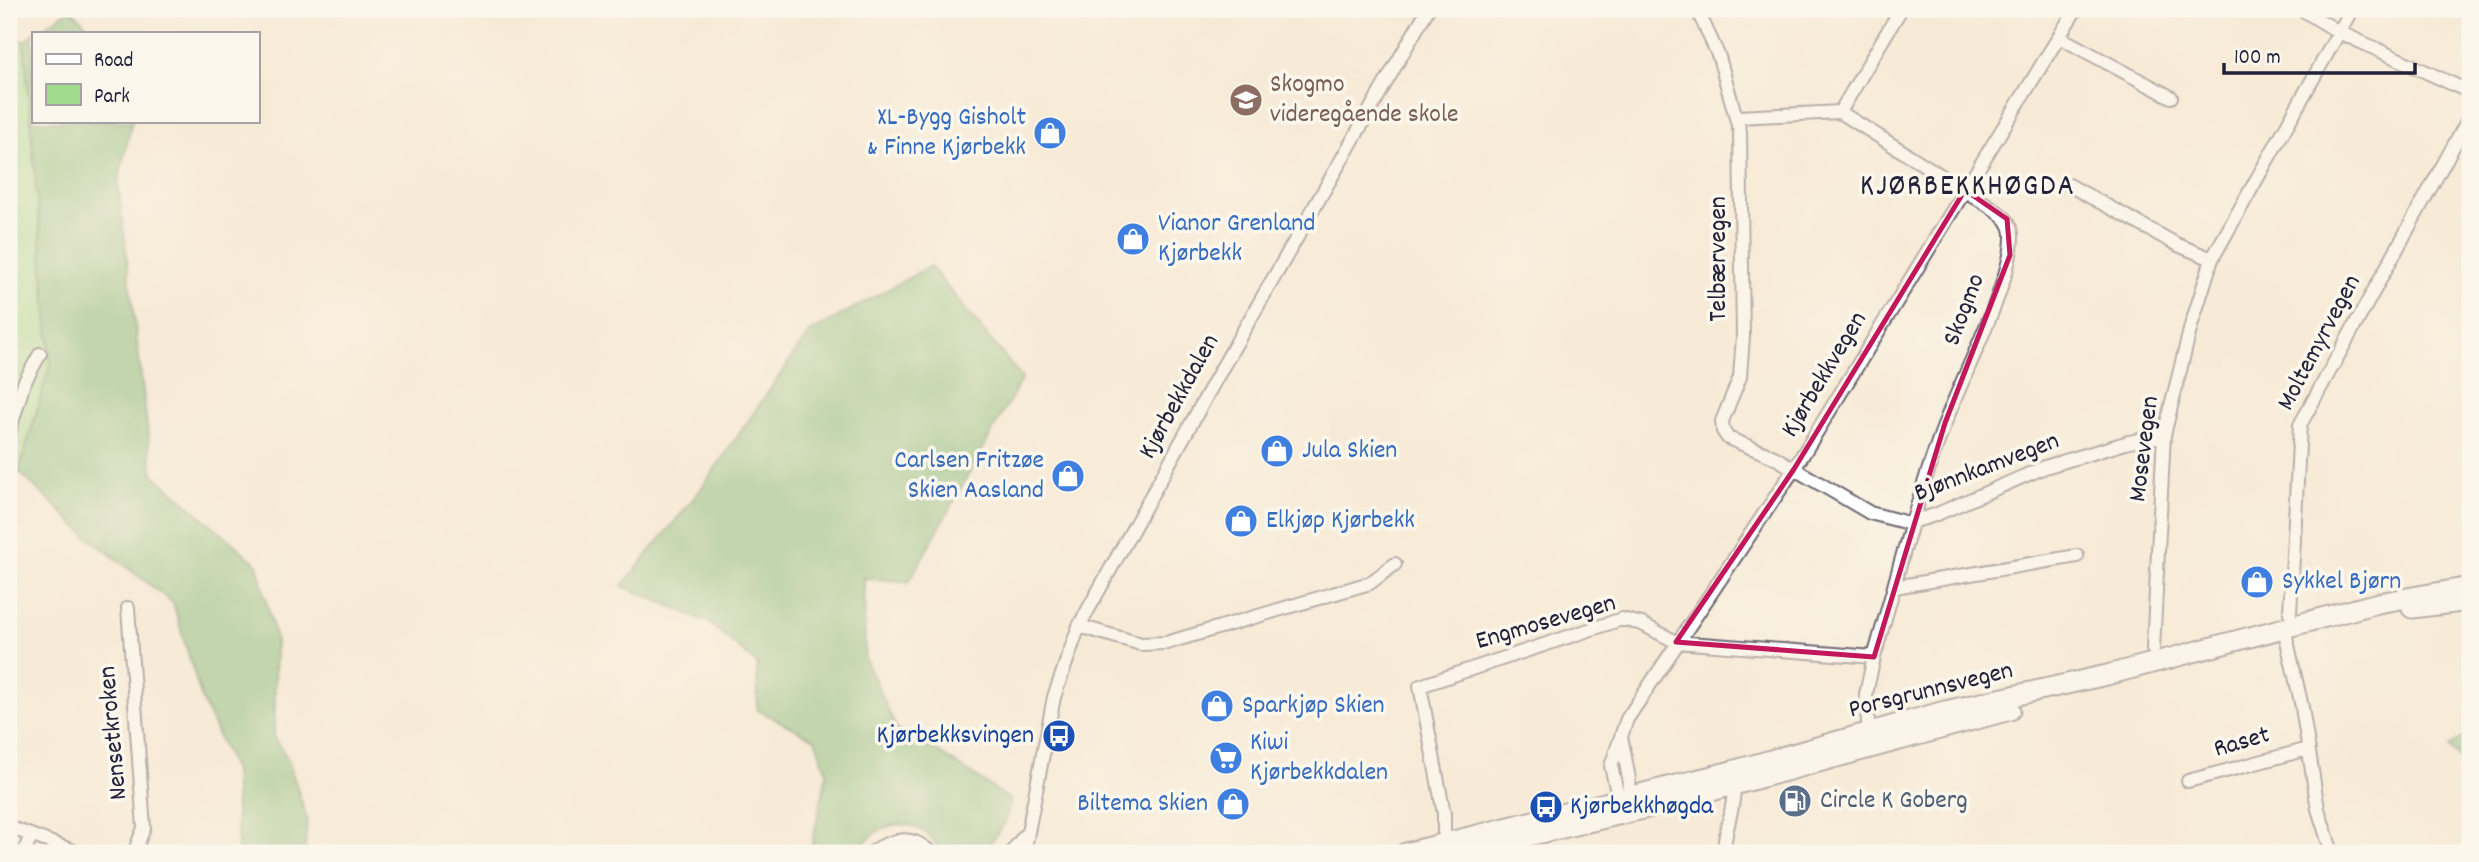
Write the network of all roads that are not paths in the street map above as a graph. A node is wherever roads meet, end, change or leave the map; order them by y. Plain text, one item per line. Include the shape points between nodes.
1 (1428, 9) edge
2 (1697, 9) edge
3 (2076, 9) edge
4 (2301, 9) edge
5 (2352, 9) edge
6 (1899, 10) edge
7 (2339, 32) junction
8 (2059, 37) junction
9 (2470, 92) edge
10 (2171, 97) dead end
11 (1840, 112) junction
12 (2470, 116) edge
13 (1738, 117) junction
14 (2069, 186) dead end
15 (1965, 190) junction
16 (2212, 259) junction
17 (40, 354) dead end
18 (9, 432) edge
19 (2164, 435) junction
20 (1794, 469) junction
21 (1914, 521) junction
22 (2077, 556) dead end
23 (1395, 564) dead end
24 (1895, 587) junction
25 (2470, 587) edge
26 (2470, 601) edge
27 (128, 608) dead end
28 (2287, 625) junction
29 (1079, 626) junction
30 (1676, 642) junction
31 (2153, 649) dead end
32 (1874, 657) junction
33 (1868, 722) dead end
34 (2308, 749) junction
35 (1733, 778) junction
36 (2188, 781) dead end
37 (1624, 803) junction
38 (9, 827) edge
39 (1030, 830) junction
40 (1444, 832) dead end
41 (31, 835) junction
42 (908, 841) junction
43 (24, 853) edge
44 (79, 853) edge
45 (134, 853) edge
46 (872, 853) edge
47 (918, 853) edge
48 (931, 853) edge
49 (1011, 853) edge
50 (1024, 853) edge
51 (1406, 853) edge
52 (1457, 853) edge
53 (1724, 853) edge
54 (2332, 853) edge

1 - 29 street, Kjørbekkdalen
2 - 13 street, Telbærvegen via 1719,57
3 - 8 street, Kjørbekkvegen
4 - 7 street
5 - 7 street, Mosevegen
6 - 11 street
7 - 9 street
7 - 16 street, Mosevegen
8 - 10 street
8 - 15 street, Kjørbekkvegen
11 - 13 street
11 - 15 street, Skogmo
12 - 28 street, Moltemyrvegen via 2300,425
13 - 20 street, Telbærvegen via 1743,335 1740,377 1724,411 1723,431 1728,438
14 - 16 street
15 - 20 street, Kjørbekkvegen
15 - 21 street, Skogmo via 2007,219 2012,232 2010,255 1945,423
16 - 19 street, Mosevegen
17 - 18 street via 24,383
19 - 21 street, Bjønnkamvegen via 2045,467
19 - 31 street, Mosevegen
20 - 21 street, Bjønnkamvegen via 1870,513 1899,523
20 - 30 street, Kjørbekkvegen
21 - 24 street, Skogmo
22 - 24 street
23 - 29 street via 1370,583 1166,643 1141,644
24 - 32 street, Skogmo
25 - 28 highway, Porsgrunnsvegen
26 - 28 highway, Porsgrunnsvegen
27 - 45 street, Nensetkroken via 144,828
28 - 34 street, Raset
28 - 35 highway, Porsgrunnsvegen
29 - 39 street, Kjørbekkdalen via 1055,697
30 - 32 street, Engmosevegen
30 - 37 street, Kjørbekkvegen via 1622,730
30 - 40 street, Engmosevegen via 1622,619 1420,686
32 - 33 street, Skogmo via 1866,694
34 - 36 street, Raset
34 - 54 street, Raset via 2324,834
35 - 37 highway, Porsgrunnsvegen
35 - 53 street via 1734,808
37 - 51 highway, Porsgrunnsvegen
37 - 52 highway, Porsgrunnsvegen
38 - 41 street
39 - 49 street, Kjørbekkdalen
39 - 50 street, Kjørbekkdalen
41 - 43 street
41 - 44 street
42 - 46 street via 887,841
42 - 47 street
42 - 48 street via 921,843

